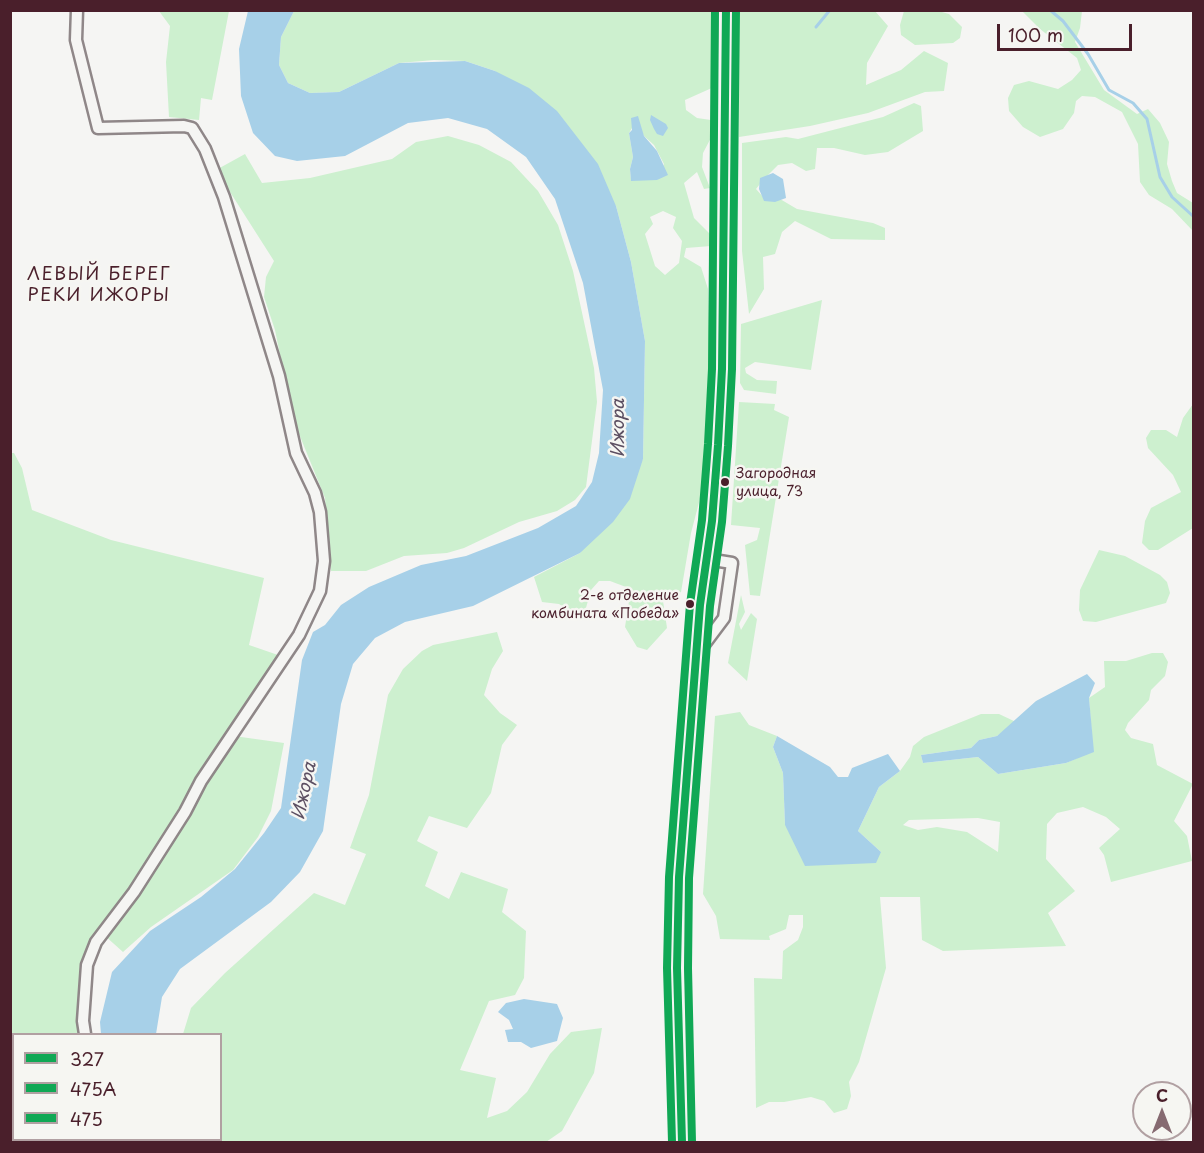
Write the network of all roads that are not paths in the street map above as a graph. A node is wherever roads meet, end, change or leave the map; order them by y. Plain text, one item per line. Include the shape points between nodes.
1 (77, 10) edge
2 (726, 10) edge
3 (707, 560) junction
4 (697, 654) junction
5 (85, 1033) edge
6 (682, 1143) edge

1 - 5 street via 76,40 98,128 184,126 192,128 205,149 224,197 279,376 296,453 315,493 324,561 320,591 299,635 201,781 134,892 96,942 87,965
2 - 3 main road via 722,369
3 - 4 main road
3 - 4 street via 732,563 724,618
4 - 6 main road via 679,877 677,968

